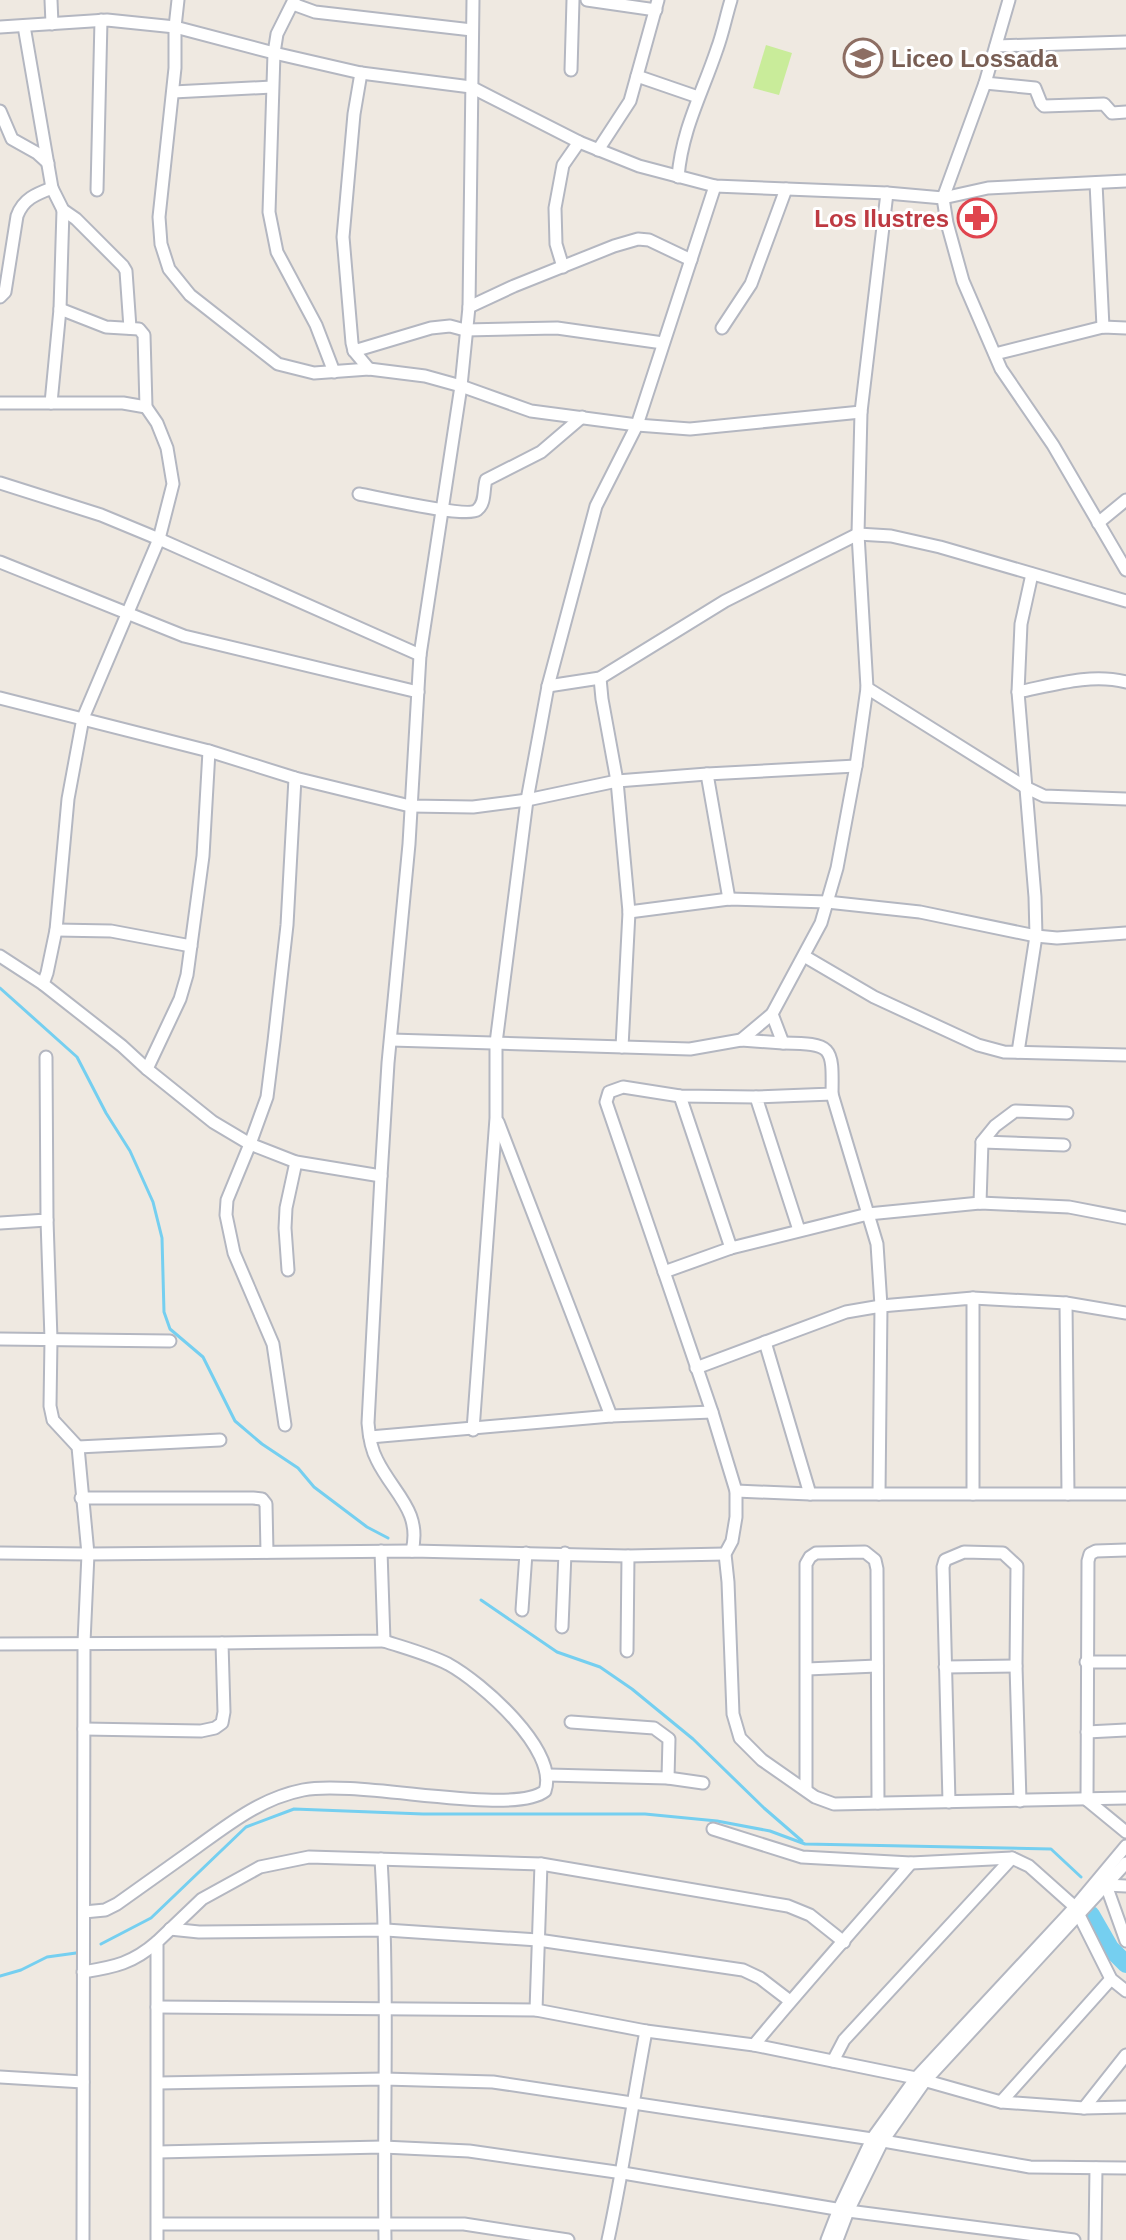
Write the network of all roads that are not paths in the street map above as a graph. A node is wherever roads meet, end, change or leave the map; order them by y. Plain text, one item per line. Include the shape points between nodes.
1 (51, 0) edge
2 (178, 0) edge
3 (473, 0) edge
4 (573, 0) edge
5 (587, 0) edge
6 (731, 0) edge
7 (1009, 0) edge
8 (294, 2) edge
9 (657, 5) edge
10 (101, 20) junction
11 (52, 24) junction
12 (24, 26) junction
13 (0, 27) edge
14 (175, 27) junction
15 (472, 30) junction
16 (1126, 42) edge
17 (996, 46) junction
18 (274, 53) junction
19 (571, 70) dead end
20 (361, 73) junction
21 (637, 76) junction
22 (985, 83) junction
23 (272, 87) junction
24 (471, 87) junction
25 (173, 92) junction
26 (698, 97) junction
27 (0, 111) edge
28 (1126, 112) edge
29 (579, 142) junction
30 (598, 150) junction
31 (48, 163) junction
32 (678, 177) junction
33 (1126, 181) edge
34 (1096, 183) junction
35 (715, 186) junction
36 (52, 188) junction
37 (786, 189) junction
38 (97, 190) dead end
39 (887, 193) junction
40 (943, 198) junction
41 (63, 210) junction
42 (691, 260) junction
43 (563, 267) junction
44 (0, 297) edge
45 (469, 307) junction
46 (60, 309) junction
47 (1103, 327) junction
48 (130, 328) junction
49 (722, 328) dead end
50 (1126, 328) edge
51 (465, 330) junction
52 (663, 343) junction
53 (354, 351) junction
54 (995, 354) junction
55 (369, 369) junction
56 (334, 372) junction
57 (461, 386) junction
58 (0, 403) edge
59 (51, 403) junction
60 (146, 407) junction
61 (861, 412) junction
62 (582, 417) junction
63 (637, 425) junction
64 (0, 483) edge
65 (359, 494) dead end
66 (1126, 500) edge
67 (442, 510) junction
68 (1098, 523) junction
69 (858, 534) junction
70 (159, 539) junction
71 (0, 562) edge
72 (1126, 570) edge
73 (1032, 574) junction
74 (1126, 601) edge
75 (126, 613) junction
76 (420, 655) junction
77 (600, 678) junction
78 (1126, 682) edge
79 (548, 686) junction
80 (867, 688) junction
81 (418, 692) junction
82 (1018, 692) junction
83 (1, 699) edge
84 (0, 713) edge
85 (83, 718) junction
86 (209, 751) junction
87 (856, 766) junction
88 (707, 774) junction
89 (295, 778) junction
90 (617, 781) junction
91 (1025, 787) junction
92 (1126, 799) edge
93 (527, 800) junction
94 (410, 806) junction
95 (729, 899) junction
96 (827, 902) junction
97 (629, 912) junction
98 (56, 930) junction
99 (1126, 933) edge
100 (1036, 936) junction
101 (191, 946) junction
102 (0, 956) edge
103 (804, 956) junction
104 (43, 984) junction
105 (772, 1014) junction
106 (391, 1040) junction
107 (741, 1040) junction
108 (496, 1043) junction
109 (783, 1043) junction
110 (622, 1047) junction
111 (1018, 1052) junction
112 (1126, 1055) edge
113 (46, 1057) dead end
114 (147, 1069) junction
115 (832, 1094) junction
116 (680, 1096) junction
117 (756, 1097) junction
118 (1067, 1113) dead end
119 (496, 1118) junction
120 (982, 1142) junction
121 (250, 1144) junction
122 (1064, 1145) dead end
123 (296, 1162) junction
124 (381, 1176) junction
125 (980, 1203) junction
126 (868, 1214) junction
127 (1126, 1218) edge
128 (47, 1220) junction
129 (0, 1223) edge
130 (799, 1230) junction
131 (731, 1248) junction
132 (288, 1270) dead end
133 (664, 1272) junction
134 (973, 1298) junction
135 (1066, 1303) junction
136 (881, 1306) junction
137 (1126, 1313) edge
138 (0, 1339) edge
139 (51, 1339) junction
140 (170, 1341) dead end
141 (765, 1342) junction
142 (696, 1368) junction
143 (712, 1412) junction
144 (611, 1416) junction
145 (285, 1425) dead end
146 (473, 1430) junction
147 (370, 1437) junction
148 (220, 1440) dead end
149 (78, 1447) junction
150 (736, 1491) junction
151 (810, 1494) junction
152 (879, 1494) junction
153 (973, 1494) junction
154 (1068, 1494) junction
155 (1126, 1494) edge
156 (81, 1498) junction
157 (1126, 1550) edge
158 (381, 1551) junction
159 (412, 1551) junction
160 (267, 1552) junction
161 (0, 1553) edge
162 (526, 1553) junction
163 (565, 1553) junction
164 (88, 1554) junction
165 (725, 1554) junction
166 (628, 1556) junction
167 (522, 1610) dead end
168 (562, 1627) dead end
169 (384, 1641) junction
170 (84, 1642) junction
171 (222, 1643) junction
172 (0, 1644) edge
173 (627, 1651) dead end
174 (1086, 1662) junction
175 (1126, 1662) edge
176 (877, 1666) junction
177 (1016, 1666) junction
178 (945, 1667) junction
179 (807, 1669) junction
180 (571, 1722) dead end
181 (84, 1729) junction
182 (1126, 1730) edge
183 (1087, 1732) junction
184 (548, 1775) junction
185 (668, 1778) junction
186 (703, 1783) dead end
187 (806, 1790) junction
188 (1126, 1798) edge
189 (1087, 1800) junction
190 (1020, 1801) junction
191 (949, 1802) junction
192 (878, 1803) junction
193 (713, 1829) dead end
194 (1126, 1832) edge
195 (1126, 1846) edge
196 (1012, 1858) junction
197 (381, 1859) junction
198 (911, 1863) junction
199 (1126, 1863) edge
200 (541, 1864) junction
201 (1102, 1882) junction
202 (1126, 1886) edge
203 (84, 1912) junction
204 (1076, 1912) junction
205 (170, 1929) junction
206 (386, 1930) junction
207 (538, 1940) junction
208 (1126, 1941) edge
209 (157, 1942) junction
210 (844, 1942) junction
211 (83, 1972) junction
212 (1111, 1979) junction
213 (1126, 1991) edge
214 (790, 2001) junction
215 (157, 2007) junction
216 (384, 2007) junction
217 (536, 2010) junction
218 (646, 2031) junction
219 (754, 2045) junction
220 (1126, 2055) edge
221 (833, 2061) junction
222 (0, 2077) edge
223 (384, 2079) junction
224 (920, 2079) junction
225 (83, 2082) junction
226 (158, 2083) junction
227 (1001, 2102) junction
228 (632, 2104) junction
229 (1126, 2107) edge
230 (1084, 2108) junction
231 (877, 2141) junction
232 (383, 2147) junction
233 (158, 2152) junction
234 (1096, 2168) junction
235 (1126, 2168) edge
236 (623, 2173) junction
237 (843, 2210) junction
238 (158, 2224) junction
239 (384, 2224) junction
240 (83, 2240) edge
241 (157, 2240) edge
242 (385, 2240) edge
243 (568, 2240) edge
244 (608, 2240) edge
245 (827, 2240) edge
246 (837, 2240) edge
247 (1074, 2240) edge
248 (1095, 2240) edge

1 - 11 street
2 - 14 street
3 - 15 street
4 - 19 street
5 - 9 street
6 - 26 street
7 - 17 street
8 - 15 street via 315,12
8 - 18 street via 277,34
9 - 21 street
10 - 11 street
10 - 14 street
10 - 38 street
11 - 12 street
12 - 13 street
12 - 31 street
14 - 18 street
14 - 25 street
15 - 24 street
16 - 17 street
17 - 22 street
18 - 20 street
18 - 23 street
20 - 24 street
20 - 53 street via 343,237
21 - 26 street
21 - 30 street via 630,101
22 - 28 street via 1035,88 1044,106 1104,104 1112,113
22 - 40 street
23 - 25 street
23 - 56 street via 269,212 277,252
24 - 29 street
24 - 45 street
25 - 56 street via 159,217 169,269 190,295 278,364
26 - 32 street via 680,150
27 - 31 street via 12,139
29 - 30 street
29 - 43 street via 563,165 555,208
30 - 32 street
31 - 36 street
32 - 35 street
33 - 34 street
34 - 40 street via 988,188
34 - 47 street
35 - 37 street
35 - 42 street
36 - 41 street
36 - 44 street via 21,206
37 - 39 street
37 - 49 street via 751,284
39 - 40 street
39 - 61 street
40 - 54 street via 963,281
41 - 46 street
41 - 48 street via 126,271
42 - 43 street via 638,239
42 - 52 street
43 - 45 street
45 - 51 street
46 - 48 street via 106,327
46 - 59 street
47 - 50 street
47 - 54 street
48 - 60 street via 144,335
51 - 52 street via 557,328
51 - 53 street via 431,328
51 - 57 street
52 - 63 street
53 - 55 street
54 - 68 street
55 - 56 street
55 - 57 street
57 - 62 street via 531,411
57 - 67 street
58 - 59 street
59 - 60 street
60 - 70 street via 167,448 173,484
61 - 63 street via 690,429
61 - 69 street
62 - 63 street
62 - 67 street via 541,452 486,480 478,509
63 - 79 street via 596,506
64 - 70 street
65 - 67 street
66 - 68 street
67 - 76 street
68 - 72 street
69 - 73 street via 940,547
69 - 77 street via 725,601
69 - 80 street
70 - 75 street
70 - 76 street
71 - 75 street
73 - 74 street
73 - 82 street via 1021,624
75 - 81 street via 184,636
75 - 85 street
76 - 81 street
77 - 79 street
77 - 90 street
78 - 82 street via 1109,678
79 - 93 street
80 - 87 street
80 - 91 street
81 - 94 street
82 - 91 street
83 - 84 street
83 - 85 street
85 - 86 street
85 - 98 street via 68,799
86 - 89 street
86 - 101 street
87 - 88 street
87 - 96 street
88 - 90 street
88 - 95 street
89 - 94 street
89 - 121 street via 273,1055 267,1097
90 - 93 street
90 - 97 street
91 - 92 street via 1044,796
91 - 100 street
93 - 94 street via 473,807
93 - 108 street
94 - 106 street
95 - 96 street
95 - 97 street
96 - 100 street via 920,912
96 - 103 street
97 - 110 street
98 - 101 street via 111,931
98 - 104 street
99 - 100 street
100 - 111 street
101 - 114 street via 180,999
102 - 104 street
103 - 105 street
103 - 111 street via 874,997 978,1045
104 - 114 street
105 - 107 street
105 - 109 street
106 - 108 street
106 - 124 street
107 - 109 street
107 - 110 street via 690,1049
108 - 110 street
108 - 119 street
109 - 115 street via 825,1048 833,1059
111 - 112 street
113 - 128 street
114 - 121 street
115 - 117 street
115 - 126 street
116 - 117 street
116 - 131 street
116 - 133 street via 623,1087 609,1092 606,1102
117 - 130 street
118 - 120 street via 1015,1111
119 - 144 street
119 - 146 street
120 - 122 street
120 - 125 street
121 - 123 street
121 - 145 street via 226,1215 234,1253 273,1344
123 - 124 street
123 - 132 street via 286,1208
124 - 147 street
125 - 126 street
125 - 127 street via 1069,1207
126 - 130 street
126 - 136 street via 877,1244
128 - 129 street
128 - 139 street
130 - 131 street
131 - 133 street
133 - 142 street
134 - 135 street
134 - 136 street
134 - 153 street
135 - 137 street
135 - 154 street
136 - 141 street via 846,1312
136 - 152 street
138 - 139 street
139 - 140 street
139 - 149 street via 53,1420
141 - 142 street
141 - 151 street
142 - 143 street
143 - 144 street
143 - 150 street
144 - 146 street
146 - 147 street
147 - 159 street via 375,1458 413,1518
148 - 149 street
149 - 156 street
150 - 151 street
150 - 165 street via 732,1541
151 - 152 street
152 - 153 street
153 - 154 street
154 - 155 street
156 - 160 street via 262,1499
156 - 164 street
157 - 174 street via 1090,1554
158 - 159 street
158 - 160 street
158 - 169 street
159 - 162 street
160 - 164 street
161 - 164 street
162 - 163 street
162 - 167 street
163 - 166 street
163 - 168 street
164 - 170 street
165 - 166 street
165 - 187 street via 733,1714 740,1738
166 - 173 street
169 - 171 street
169 - 184 street via 447,1664 484,1688 526,1734
170 - 171 street
170 - 172 street
170 - 181 street
171 - 181 street via 224,1712 215,1728
174 - 175 street
174 - 183 street
176 - 179 street
176 - 179 street via 875,1560 865,1552 816,1553 806,1564
176 - 192 street
177 - 178 street
177 - 178 street via 1017,1566 1003,1553 964,1552 945,1560 943,1567
177 - 190 street
178 - 191 street
179 - 187 street
180 - 185 street via 660,1731 669,1739
181 - 203 street
182 - 183 street
183 - 189 street
184 - 185 street
184 - 203 street via 540,1795 513,1800 367,1788 292,1793 238,1817 117,1904
185 - 186 street
187 - 192 street via 834,1804
188 - 189 street
189 - 190 street
189 - 194 street
190 - 191 street
191 - 192 street
193 - 198 street via 802,1857
195 - 201 street
196 - 198 street
196 - 204 street via 1029,1866
196 - 221 street via 844,2040
197 - 200 street
197 - 205 street via 309,1857 260,1867 202,1899
197 - 206 street
198 - 210 street
199 - 201 street
200 - 207 street
200 - 210 street via 788,1906 810,1915
201 - 202 street
201 - 204 street
201 - 208 street
203 - 211 street
204 - 212 street
204 - 224 street
205 - 206 street
205 - 209 street
206 - 207 street
206 - 216 street
207 - 214 street via 743,1970
207 - 217 street
209 - 211 street via 139,1957
209 - 215 street
210 - 214 street
211 - 225 street
212 - 213 street
212 - 227 street
214 - 219 street
215 - 216 street
215 - 226 street
216 - 217 street
216 - 223 street
217 - 218 street
218 - 219 street
218 - 228 street
219 - 221 street
220 - 230 street
221 - 224 street
222 - 225 street
223 - 226 street
223 - 228 street via 493,2082
223 - 232 street
224 - 227 street
224 - 231 street
225 - 240 street
226 - 233 street
227 - 230 street
228 - 231 street
228 - 236 street
229 - 230 street
231 - 234 street via 1030,2167
231 - 237 street
232 - 233 street
232 - 236 street via 469,2151
232 - 239 street
233 - 238 street
234 - 235 street
234 - 248 street
236 - 237 street
236 - 244 street
237 - 245 street
237 - 246 street
237 - 247 street
238 - 239 street
238 - 241 street
239 - 242 street
239 - 243 street via 464,2224

